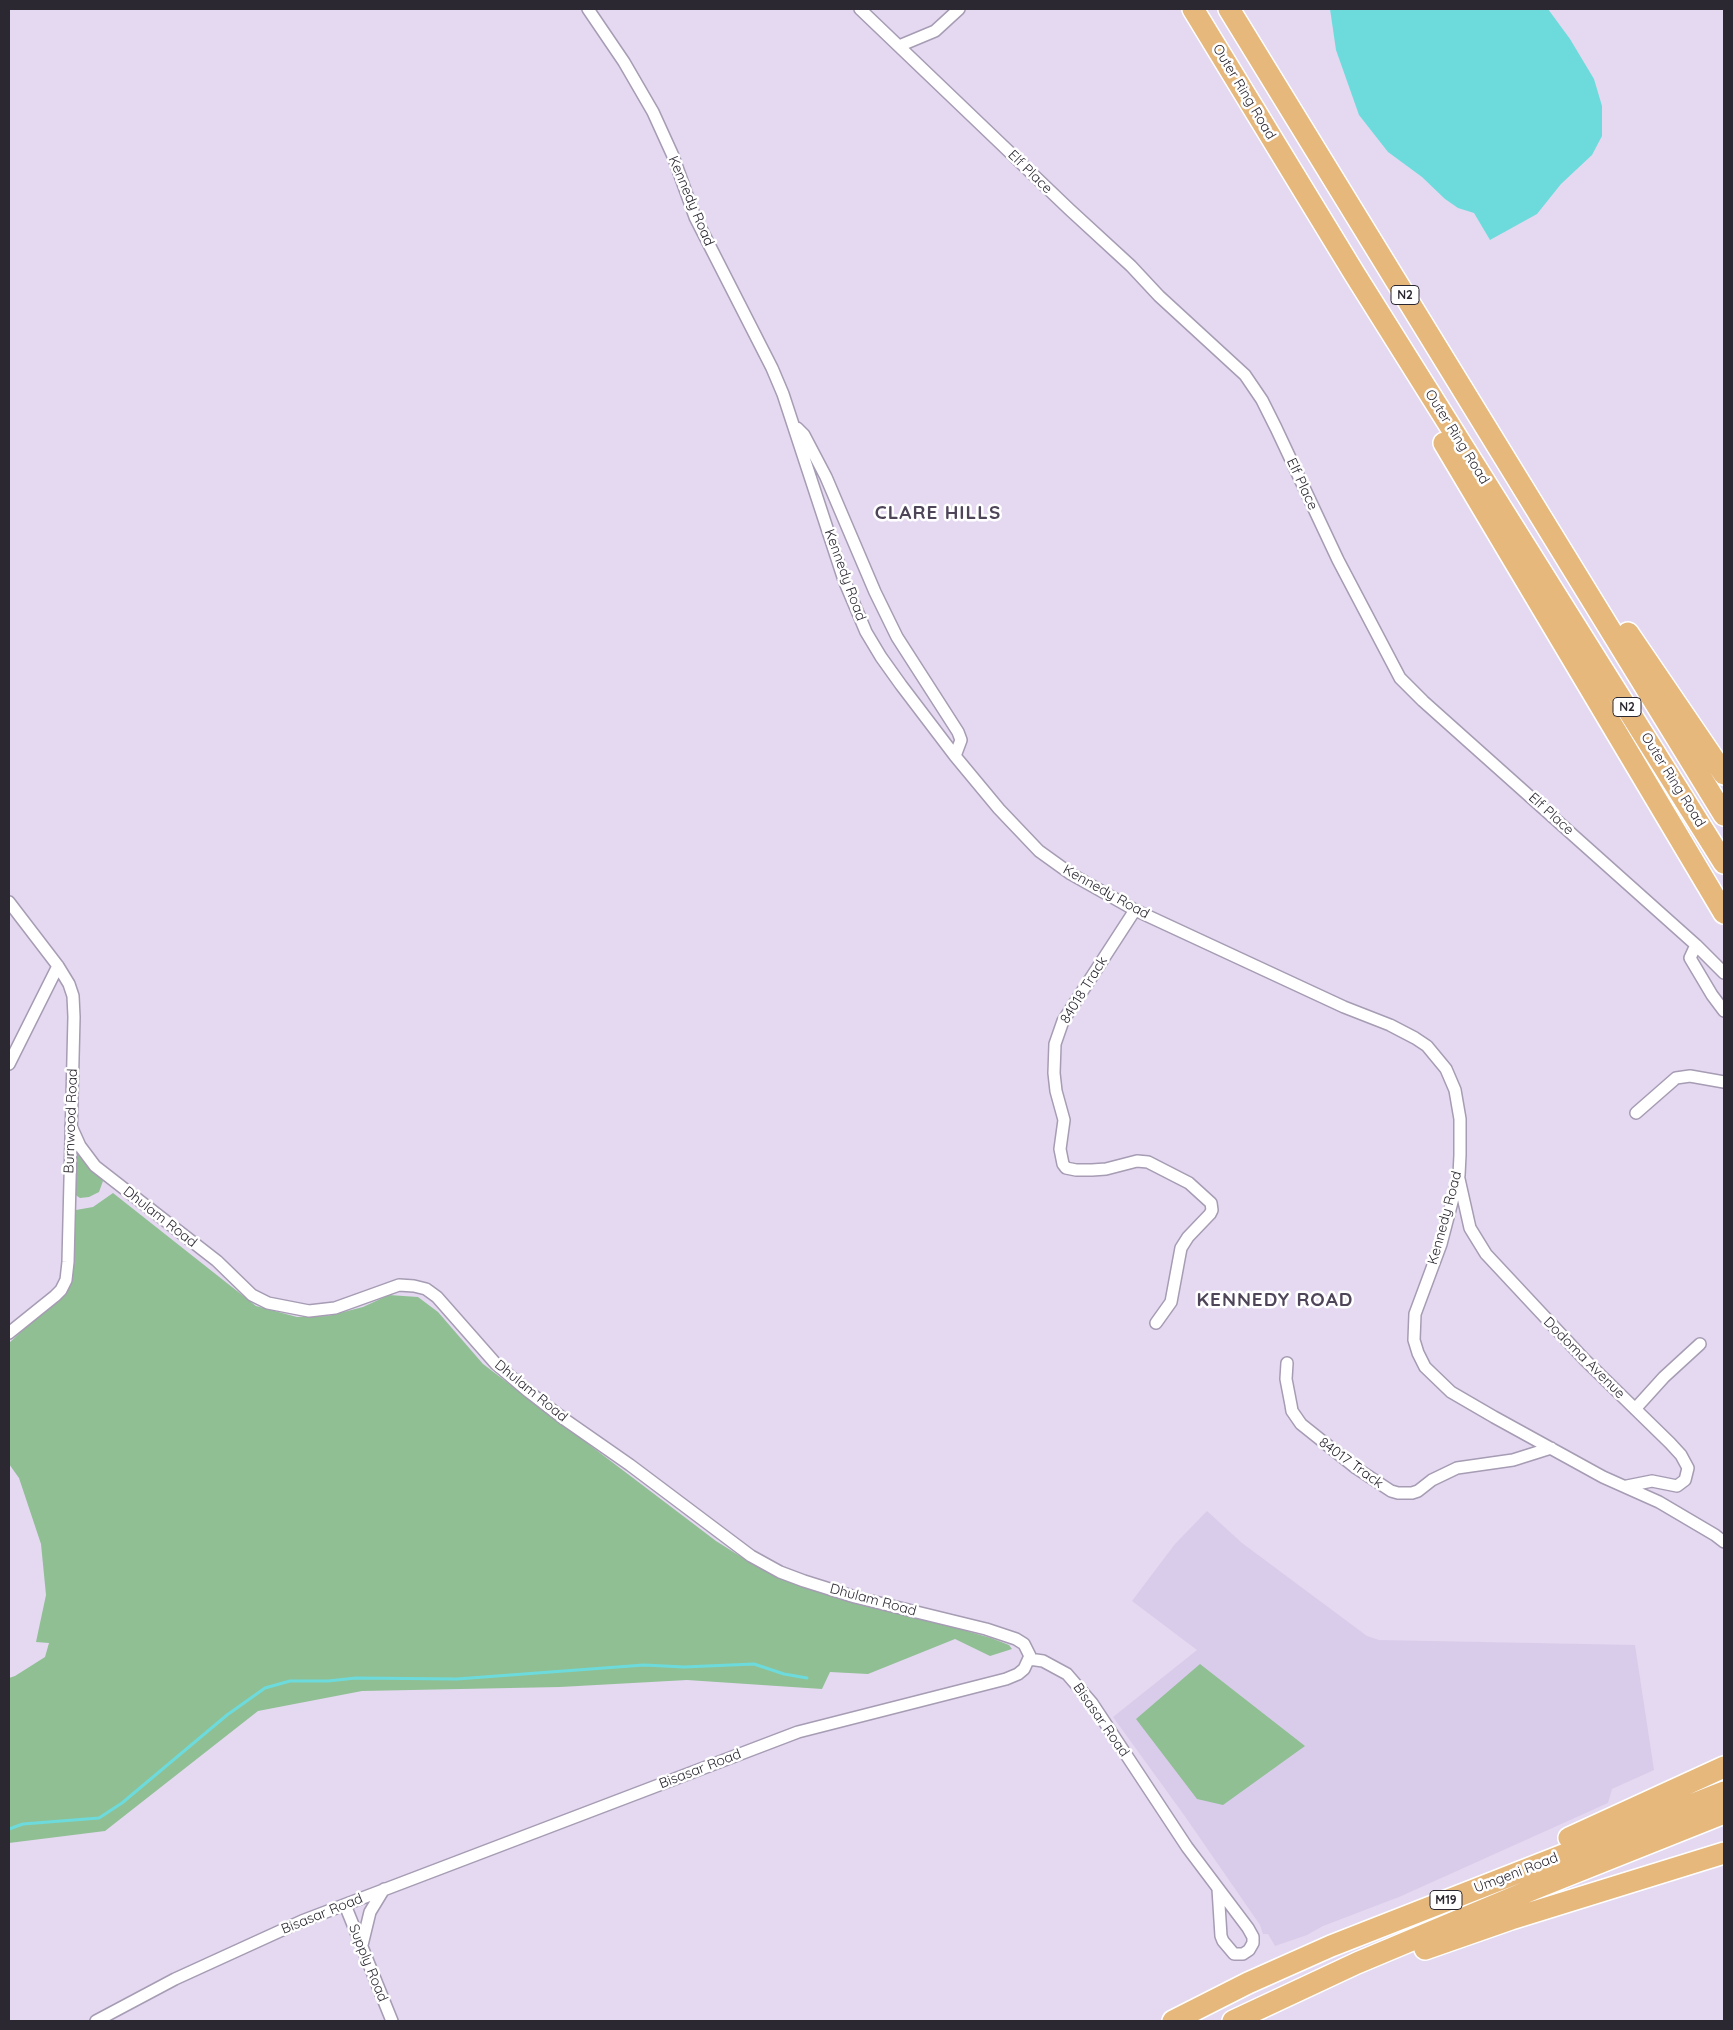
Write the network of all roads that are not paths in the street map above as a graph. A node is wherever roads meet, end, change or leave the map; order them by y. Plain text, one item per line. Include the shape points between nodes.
1 (588, 9) edge
2 (860, 9) edge
3 (959, 9) edge
4 (1193, 9) edge
5 (1229, 9) edge
6 (899, 46) junction
7 (1380, 315) junction
8 (794, 426) junction
9 (1581, 581) junction
10 (955, 756) junction
11 (1724, 774) edge
12 (1724, 815) edge
13 (1724, 862) edge
14 (9, 902) edge
15 (1135, 910) junction
16 (1724, 913) edge
17 (1696, 945) junction
18 (58, 966) junction
19 (1724, 973) edge
20 (1724, 1010) edge
21 (9, 1064) edge
22 (1724, 1082) edge
23 (1636, 1113) dead end
24 (71, 1126) junction
25 (1459, 1175) junction
26 (1156, 1323) dead end
27 (9, 1333) edge
28 (1700, 1344) dead end
29 (1287, 1363) dead end
30 (1635, 1409) junction
31 (1551, 1448) junction
32 (1626, 1486) junction
33 (1724, 1542) edge
34 (1029, 1659) junction
35 (1724, 1767) edge
36 (1724, 1792) edge
37 (1724, 1813) edge
38 (1724, 1820) edge
39 (1656, 1841) junction
40 (1724, 1853) edge
41 (1510, 1875) junction
42 (384, 1889) junction
43 (1218, 1889) junction
44 (345, 1905) junction
45 (361, 1946) junction
46 (96, 2021) edge
47 (392, 2021) edge
48 (1173, 2021) edge
49 (1233, 2021) edge
50 (1248, 2021) edge

1 - 8 street, Kennedy Road via 653,112 695,217 772,368
2 - 6 street, Elf Place
3 - 6 street via 935,31
4 - 7 highway, Outer Ring Road / N2
5 - 9 highway, Outer Ring Road / N2
6 - 17 street, Elf Place via 1245,375 1262,400 1338,560 1400,678
7 - 13 highway, Outer Ring Road / N2
7 - 16 highway via 1398,366
8 - 10 street, Kennedy Road via 844,580 866,632 880,657
8 - 10 street via 804,435 826,477 874,592 897,637 958,732 961,740
9 - 11 highway via 1616,616
9 - 12 highway, Outer Ring Road / N2
10 - 15 street, Kennedy Road via 1039,851 1071,874
14 - 18 street, Burnwood Road
15 - 25 street, Kennedy Road via 1344,1007 1390,1025 1427,1046 1446,1069 1455,1090 1460,1119
15 - 26 street, 84018 Track via 1063,1021 1055,1044 1054,1073 1064,1120 1060,1149 1062,1164 1066,1168 1099,1170 1137,1161 1148,1162 1190,1183 1211,1202 1210,1214 1182,1248 1171,1302
17 - 19 street, Elf Place
17 - 20 street via 1690,958
18 - 21 street
18 - 24 street, Burnwood Road via 73,996
22 - 23 street via 1690,1076 1676,1078
24 - 27 street, Burnwood Road via 66,1280 55,1296
24 - 34 street, Dhulam Road via 80,1146 95,1166 216,1261 252,1295 268,1303 309,1311 335,1308 398,1285 426,1289 437,1296 496,1364 529,1392 751,1556 780,1572 855,1597 1016,1639 1027,1648
25 - 30 street, Dodoma Avenue via 1470,1228 1486,1254 1537,1311
25 - 31 street, Kennedy Road via 1441,1244 1415,1314 1414,1340 1418,1354 1425,1367 1451,1392
28 - 30 street via 1664,1376
29 - 31 street, 84017 Track via 1286,1379 1292,1412 1301,1424 1391,1491 1412,1493 1457,1468 1513,1460
30 - 32 street, Dodoma Avenue via 1680,1455 1688,1472 1685,1480 1676,1486 1652,1481
31 - 32 street, Kennedy Road
32 - 33 street, Kennedy Road via 1690,1519
34 - 42 street, Bisasar Road via 1024,1669 1006,1679 798,1732
34 - 43 street, Bisasar Road via 1043,1661 1075,1682
35 - 41 highway via 1555,1845
36 - 41 highway, Umgeni Road / M19
37 - 39 highway, Umgeni Road / M19
38 - 39 highway
39 - 49 highway, Umgeni Road / M19 via 1357,1963
40 - 50 highway via 1404,1956
41 - 48 highway, Umgeni Road / M19 via 1322,1949
42 - 44 street, Bisasar Road
42 - 45 street via 367,1919
43 - 43 street, Bisasar Road via 1253,1937 1252,1946 1243,1954 1234,1954 1223,1942
44 - 45 street, Supply Road
44 - 46 street, Bisasar Road via 234,1951
45 - 47 street, Supply Road

